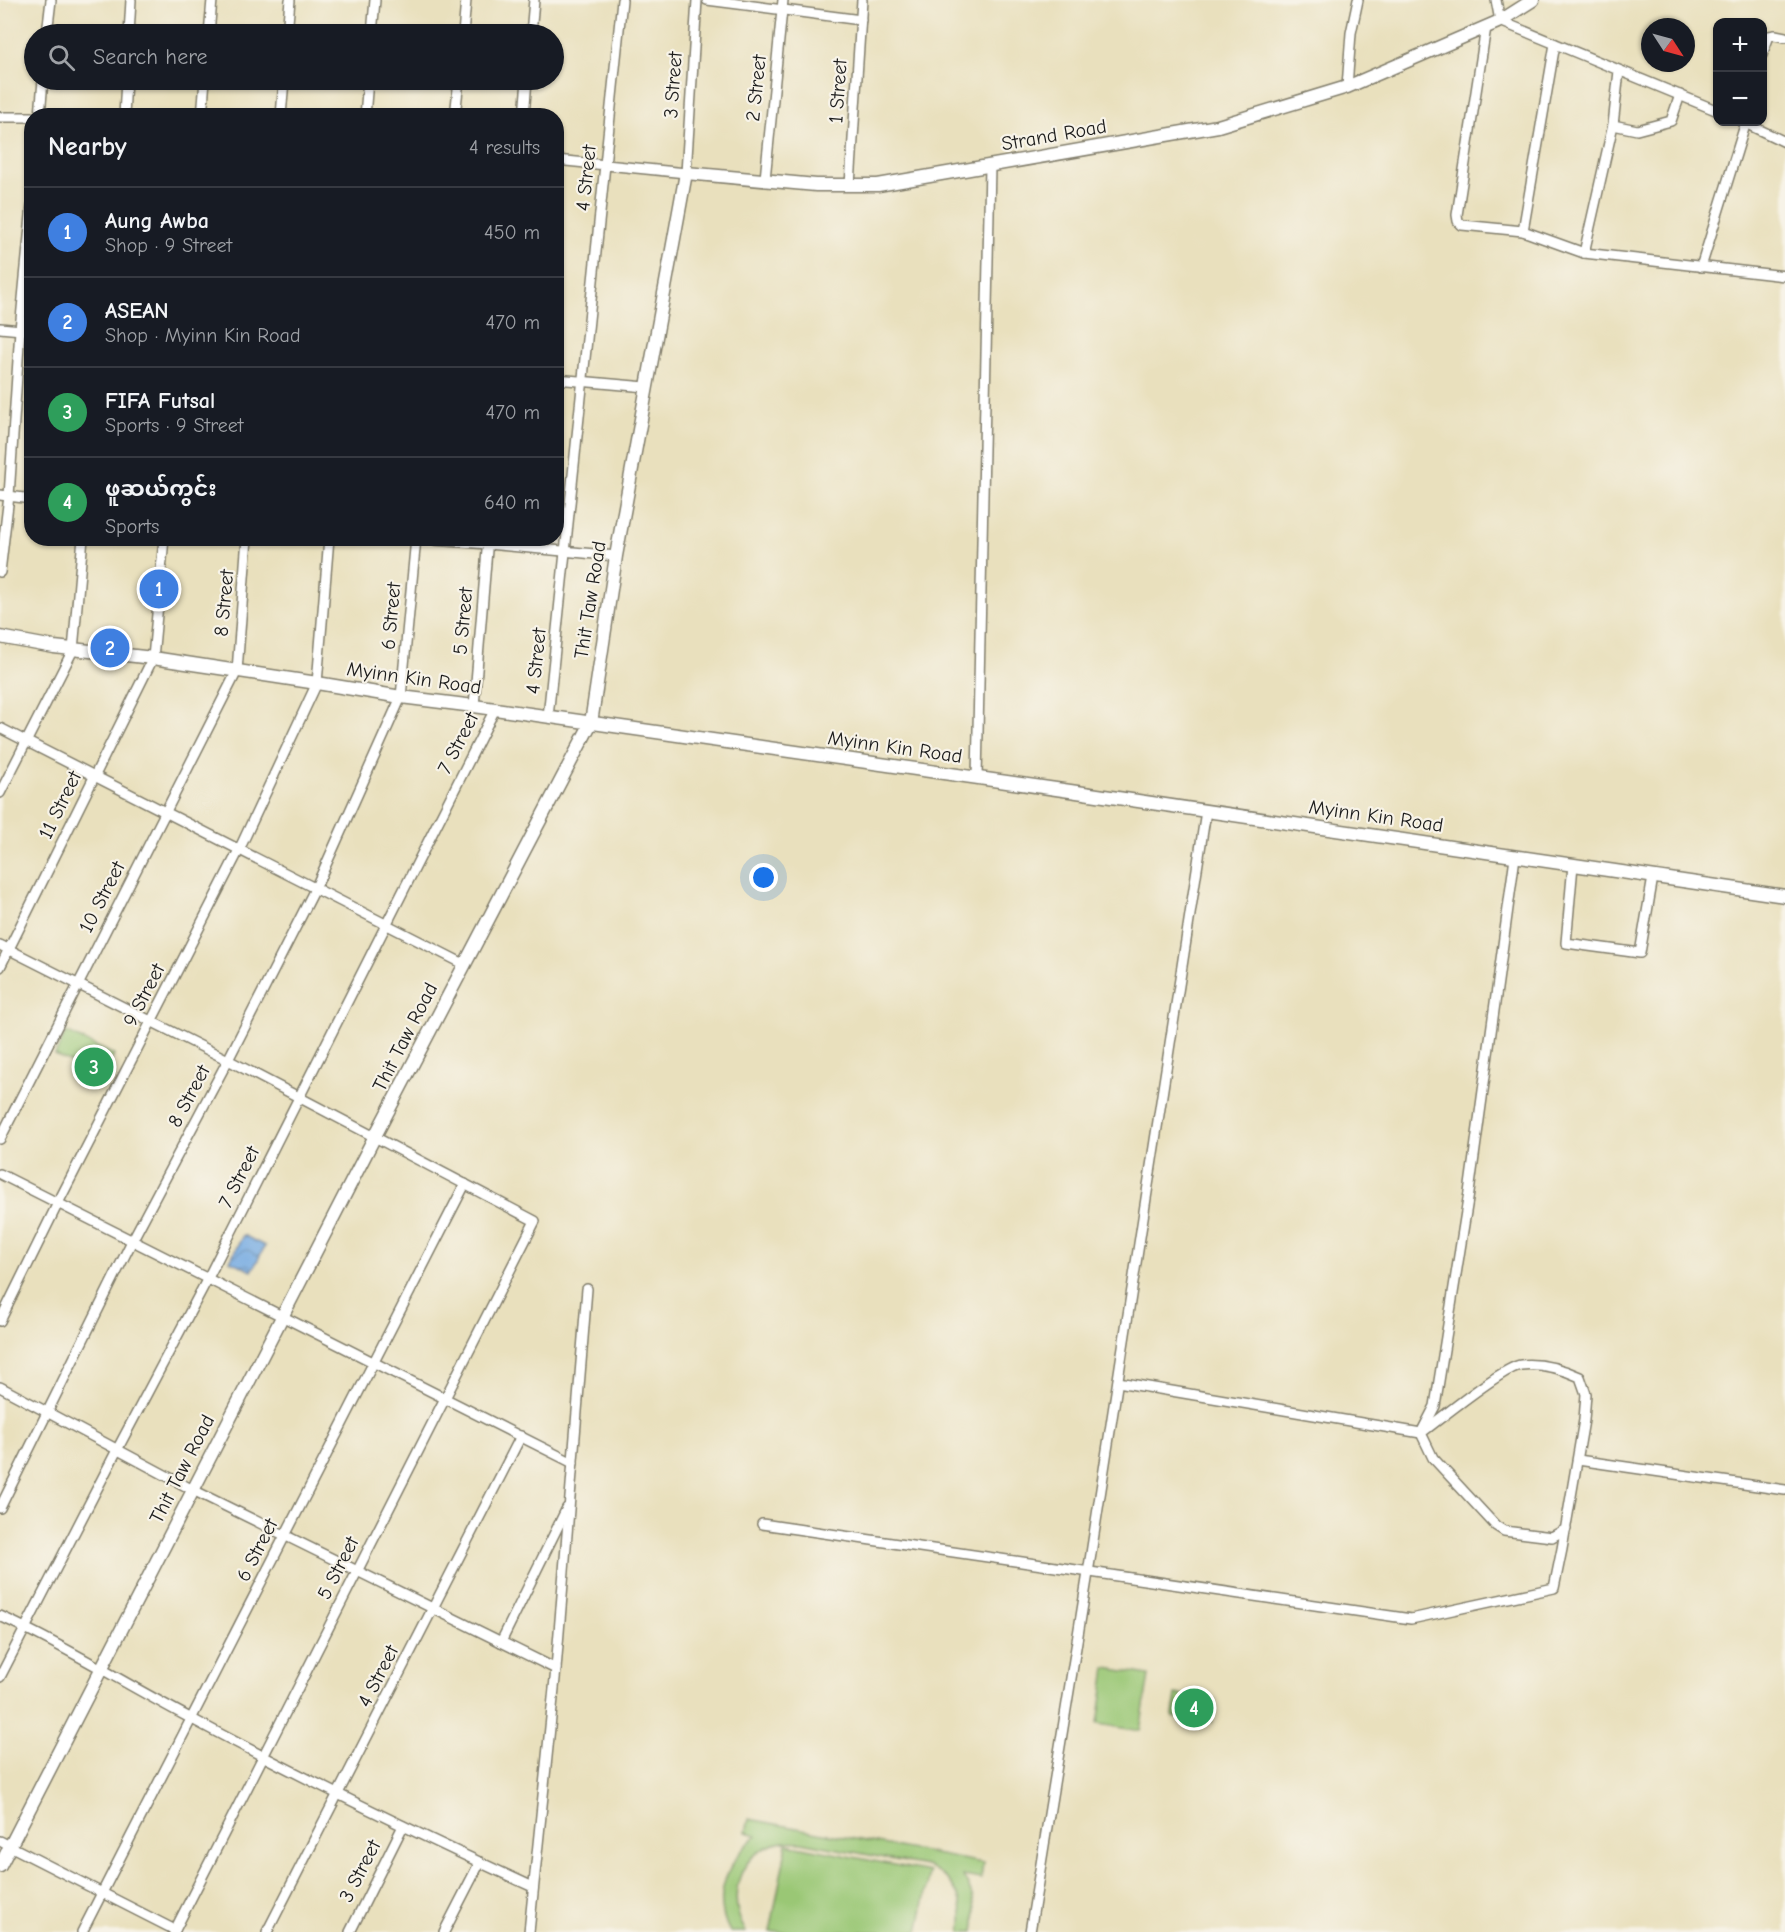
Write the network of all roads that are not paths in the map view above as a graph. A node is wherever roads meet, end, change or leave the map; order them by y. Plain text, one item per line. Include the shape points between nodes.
1 (51, 0) edge
2 (131, 0) edge
3 (212, 0) edge
4 (290, 0) edge
5 (375, 0) edge
6 (466, 0) edge
7 (534, 0) edge
8 (622, 0) edge
9 (697, 0) edge
10 (707, 0) edge
11 (862, 0) edge
12 (1358, 0) edge
13 (1496, 0) edge
14 (1533, 0) edge
15 (783, 5) edge
16 (861, 20) junction
17 (1500, 21) junction
18 (48, 24) edge
19 (130, 24) edge
20 (210, 24) edge
21 (288, 24) edge
22 (373, 24) edge
23 (464, 24) edge
24 (532, 24) edge
25 (1486, 27) junction
26 (1785, 37) edge
27 (1767, 41) edge
28 (1555, 44) junction
29 (1619, 71) junction
30 (1347, 87) junction
31 (42, 90) edge
32 (125, 90) edge
33 (204, 90) edge
34 (283, 90) edge
35 (367, 90) edge
36 (458, 90) edge
37 (526, 90) edge
38 (1680, 95) junction
39 (41, 108) edge
40 (124, 108) edge
41 (203, 108) edge
42 (282, 108) edge
43 (366, 108) edge
44 (456, 108) edge
45 (525, 108) edge
46 (1713, 109) edge
47 (0, 117) edge
48 (24, 117) edge
49 (1613, 125) junction
50 (1744, 126) edge
51 (1753, 126) edge
52 (1785, 142) edge
53 (564, 161) edge
54 (606, 165) junction
55 (990, 166) junction
56 (686, 173) junction
57 (765, 179) junction
58 (850, 185) junction
59 (1523, 231) junction
60 (1584, 253) junction
61 (1701, 267) junction
62 (1785, 276) edge
63 (24, 288) edge
64 (0, 328) edge
65 (20, 330) junction
66 (24, 330) edge
67 (564, 379) edge
68 (583, 381) junction
69 (646, 387) junction
70 (5, 496) edge
71 (24, 498) edge
72 (82, 546) edge
73 (163, 546) edge
74 (246, 546) edge
75 (328, 546) edge
76 (412, 546) edge
77 (488, 546) edge
78 (527, 546) edge
79 (566, 551) junction
80 (616, 556) junction
81 (0, 572) edge
82 (0, 637) edge
83 (73, 650) junction
84 (153, 658) junction
85 (237, 671) junction
86 (316, 683) junction
87 (401, 697) junction
88 (474, 706) junction
89 (495, 709) junction
90 (548, 717) junction
91 (591, 723) junction
92 (0, 728) edge
93 (26, 741) junction
94 (95, 776) junction
95 (977, 778) junction
96 (0, 792) edge
97 (1206, 811) junction
98 (165, 812) junction
99 (239, 850) junction
100 (1515, 856) junction
101 (1573, 865) junction
102 (1653, 877) junction
103 (316, 887) junction
104 (1785, 896) edge
105 (386, 925) junction
106 (4, 948) edge
107 (464, 964) junction
108 (0, 968) edge
109 (78, 985) junction
110 (151, 1022) junction
111 (228, 1060) junction
112 (299, 1098) junction
113 (374, 1138) junction
114 (0, 1139) edge
115 (0, 1173) edge
116 (465, 1184) junction
117 (58, 1203) junction
118 (133, 1239) junction
119 (208, 1278) junction
120 (587, 1289) dead end
121 (283, 1316) junction
122 (0, 1321) edge
123 (374, 1362) junction
124 (1118, 1382) junction
125 (0, 1387) edge
126 (445, 1398) junction
127 (47, 1412) junction
128 (1421, 1433) junction
129 (521, 1436) junction
130 (117, 1450) junction
131 (1578, 1460) junction
132 (573, 1462) junction
133 (193, 1490) junction
134 (1785, 1490) edge
135 (570, 1503) junction
136 (0, 1508) edge
137 (762, 1524) dead end
138 (1566, 1529) junction
139 (285, 1535) junction
140 (357, 1571) junction
141 (1088, 1573) junction
142 (433, 1608) junction
143 (0, 1616) edge
144 (26, 1628) junction
145 (501, 1642) junction
146 (102, 1668) junction
147 (556, 1670) junction
148 (0, 1677) edge
149 (191, 1719) junction
150 (264, 1755) junction
151 (339, 1793) junction
152 (403, 1826) junction
153 (5, 1843) edge
154 (480, 1862) junction
155 (0, 1866) edge
156 (533, 1887) junction
157 (102, 1893) junction
158 (175, 1931) edge
159 (82, 1932) edge
160 (267, 1932) edge
161 (350, 1932) edge
162 (444, 1932) edge
163 (529, 1932) edge
164 (1030, 1932) edge

1 - 18 street
2 - 19 street
3 - 20 street
4 - 21 street
5 - 22 street
6 - 23 street
7 - 24 street
8 - 54 street, 4 Street
9 - 56 street, 3 Street
10 - 15 street
11 - 16 street, 1 Street
12 - 30 street
13 - 17 street
14 - 17 street, Strand Road
15 - 16 street
15 - 57 street, 2 Street
16 - 58 street, 1 Street
17 - 25 street, Strand Road
17 - 28 street
25 - 30 street, Strand Road
25 - 59 street via 1458,221 1462,225
26 - 27 street via 1769,36
28 - 29 street
28 - 59 street
29 - 38 street
29 - 49 street
30 - 55 street, Strand Road via 1218,126
31 - 39 street
32 - 40 street
33 - 41 street
34 - 42 street
35 - 43 street
36 - 44 street
37 - 45 street
38 - 46 street
38 - 49 street via 1671,121 1637,130
47 - 48 street
49 - 60 street
50 - 61 street
51 - 52 street
53 - 54 street, Strand Road
54 - 56 street, Strand Road
54 - 68 street, 4 Street
55 - 58 street, Strand Road via 878,185
55 - 95 street
56 - 57 street, Strand Road
56 - 69 street, Thit Taw Road
57 - 58 street, Strand Road
59 - 60 street
60 - 61 street
61 - 62 street
63 - 65 street
64 - 65 street
65 - 66 street
65 - 70 street
67 - 68 street
68 - 69 street
68 - 79 street, 4 Street
69 - 80 street, Thit Taw Road
70 - 71 street
70 - 81 street
72 - 83 street
73 - 84 street
74 - 85 street, 8 Street
75 - 86 street
76 - 87 street, 6 Street
77 - 88 street, 5 Street
78 - 79 street
79 - 80 street
79 - 90 street, 4 Street
80 - 91 street, Thit Taw Road
82 - 83 street, Myinn Kin Road
83 - 84 street, Myinn Kin Road
83 - 93 street
84 - 85 street, Myinn Kin Road
84 - 94 street, 11 Street
85 - 86 street, Myinn Kin Road
85 - 98 street, 10 Street
86 - 87 street, Myinn Kin Road
86 - 99 street, 9 Street
87 - 88 street, Myinn Kin Road
87 - 103 street, 8 Street
88 - 89 street, 7 Street
89 - 90 street, Myinn Kin Road
89 - 105 street, 7 Street
90 - 91 street, Myinn Kin Road
91 - 95 street, Myinn Kin Road
91 - 107 street, Thit Taw Road
92 - 93 street
93 - 94 street
93 - 96 street
94 - 98 street
94 - 106 street, 11 Street
95 - 97 street, Myinn Kin Road
97 - 100 street, Myinn Kin Road
97 - 124 street
98 - 99 street
98 - 109 street, 10 Street
99 - 103 street
99 - 110 street, 9 Street
100 - 101 street, Myinn Kin Road
100 - 128 street via 1439,1382 1435,1406
101 - 102 street, Myinn Kin Road
101 - 102 street via 1566,943 1640,953
102 - 104 street, Myinn Kin Road
103 - 105 street
103 - 111 street, 8 Street
105 - 107 street
105 - 112 street, 7 Street
106 - 108 street, 11 Street
106 - 109 street
107 - 113 street, Thit Taw Road
109 - 110 street
109 - 114 street, 10 Street
110 - 111 street
110 - 117 street, 9 Street
111 - 112 street
111 - 118 street, 8 Street
112 - 113 street
112 - 119 street, 7 Street
113 - 116 street
113 - 121 street, Thit Taw Road
115 - 117 street
116 - 123 street, 6 Street
116 - 126 street, 5 Street via 535,1221
117 - 118 street
117 - 122 street, 9 Street
118 - 119 street
118 - 127 street, 8 Street
119 - 121 street
119 - 130 street, 7 Street
120 - 132 street
121 - 123 street
121 - 133 street, Thit Taw Road
123 - 126 street
123 - 139 street, 6 Street
124 - 128 street
124 - 141 street
125 - 127 street
126 - 129 street
126 - 140 street, 5 Street
127 - 130 street
127 - 136 street, 8 Street
128 - 131 street via 1519,1365 1543,1366 1580,1377 1586,1394
128 - 138 street via 1433,1458 1504,1532 1552,1537
129 - 132 street
129 - 142 street, 4 Street
130 - 133 street
130 - 144 street, 7 Street
131 - 134 street
131 - 138 street
132 - 135 street
133 - 139 street
133 - 146 street, Thit Taw Road
135 - 145 street
135 - 147 street
137 - 141 street
138 - 141 street via 1554,1587 1411,1619
139 - 140 street
139 - 149 street, 6 Street
140 - 142 street
140 - 150 street, 5 Street
141 - 164 street
142 - 145 street
142 - 151 street, 4 Street
143 - 144 street
144 - 146 street
144 - 148 street, 7 Street
145 - 147 street
146 - 149 street
146 - 153 street, Thit Taw Road
147 - 156 street
149 - 150 street
149 - 157 street, 6 Street
150 - 151 street
150 - 158 street, 5 Street
151 - 152 street
151 - 160 street, 4 Street
152 - 154 street
152 - 161 street, 3 Street
153 - 155 street, Thit Taw Road
153 - 157 street
154 - 156 street
154 - 162 street
156 - 163 street
157 - 158 street
157 - 159 street, 6 Street

